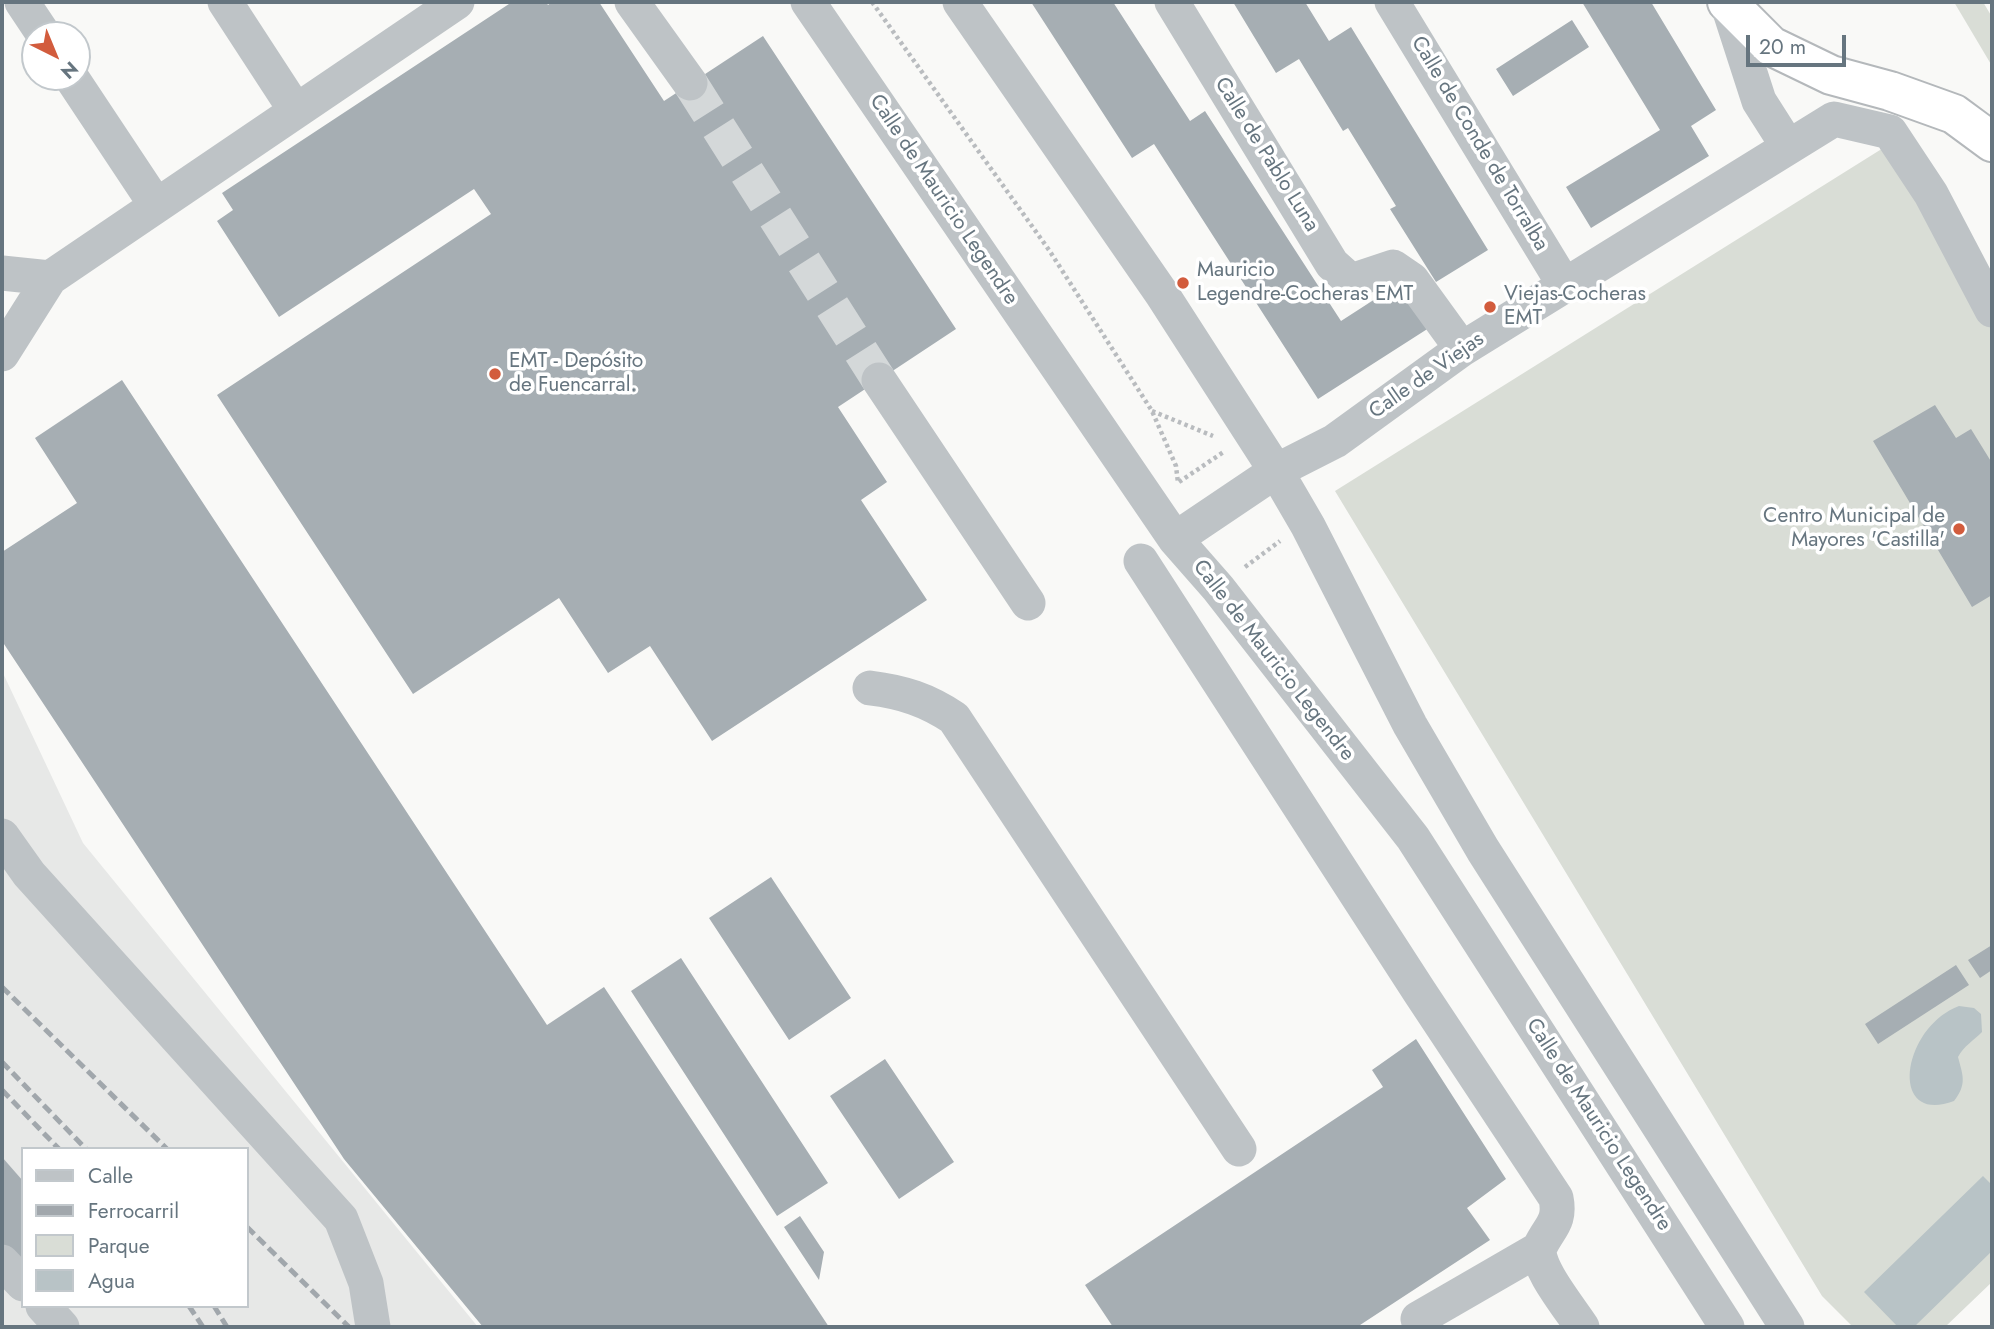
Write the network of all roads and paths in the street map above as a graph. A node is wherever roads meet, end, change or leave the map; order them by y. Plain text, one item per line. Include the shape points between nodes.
1 (22, 2) edge
2 (225, 2) edge
3 (457, 2) edge
4 (632, 2) edge
5 (808, 2) edge
6 (872, 2) edge
7 (960, 2) edge
8 (1172, 2) edge
9 (1391, 2) edge
10 (1727, 2) edge
11 (35, 21) edge
12 (690, 83) tunnel mouth
13 (80, 91) edge
14 (296, 111) junction
15 (1992, 142) edge
16 (1787, 145) junction
17 (156, 205) junction
18 (2, 273) edge
19 (50, 278) junction
20 (1565, 286) junction
21 (1992, 310) edge
22 (1462, 349) junction
23 (2, 354) edge
24 (879, 380) tunnel mouth
25 (1152, 411) junction
26 (1219, 439) dead end
27 (1229, 443) dead end
28 (1276, 471) junction
29 (1179, 482) junction
30 (1174, 488) dead end
31 (1289, 535) dead end
32 (1175, 540) junction
33 (1141, 561) dead end
34 (1240, 571) dead end
35 (1028, 603) dead end
36 (870, 688) dead end
37 (2, 836) edge
38 (1239, 1149) dead end
39 (1539, 1249) junction
40 (2, 1262) edge
41 (21, 1282) edge
42 (45, 1308) edge
43 (1418, 1318) dead end
44 (62, 1327) edge
45 (373, 1327) edge
46 (1582, 1327) edge
47 (1727, 1327) edge
48 (1787, 1327) edge

1 - 11 street
2 - 14 street
3 - 14 street
4 - 12 street
5 - 32 street, Calle de Mauricio Legendre
6 - 25 path via 1049,250
7 - 28 street via 1162,294
8 - 22 street, Calle de Pablo Luna via 1332,264 1351,281 1393,267 1403,273
9 - 20 street, Calle de Conde de Torralba
10 - 15 highway via 1771,46 1831,75 1954,114
10 - 16 street via 1759,101
13 - 17 street
14 - 17 street
16 - 20 street, Calle de Viejas
16 - 21 street, Calle de Viejas via 1834,119 1890,132 1931,194
17 - 19 street
18 - 19 street
19 - 23 street
20 - 22 street, Calle de Viejas
22 - 28 street, Calle de Viejas via 1335,441
24 - 35 street
25 - 26 path
25 - 29 path
27 - 29 path via 1225,451
28 - 32 street, Calle de Viejas
28 - 48 street via 1410,725 1482,850
29 - 30 path
31 - 34 path
32 - 47 street, Calle de Mauricio Legendre via 1371,783 1438,876
33 - 39 street via 1548,1183 1559,1213
36 - 38 street via 900,691 930,702 954,718
37 - 45 street via 29,874 341,1219 366,1283
39 - 43 street
39 - 46 street via 1539,1262
40 - 41 street
42 - 44 street

